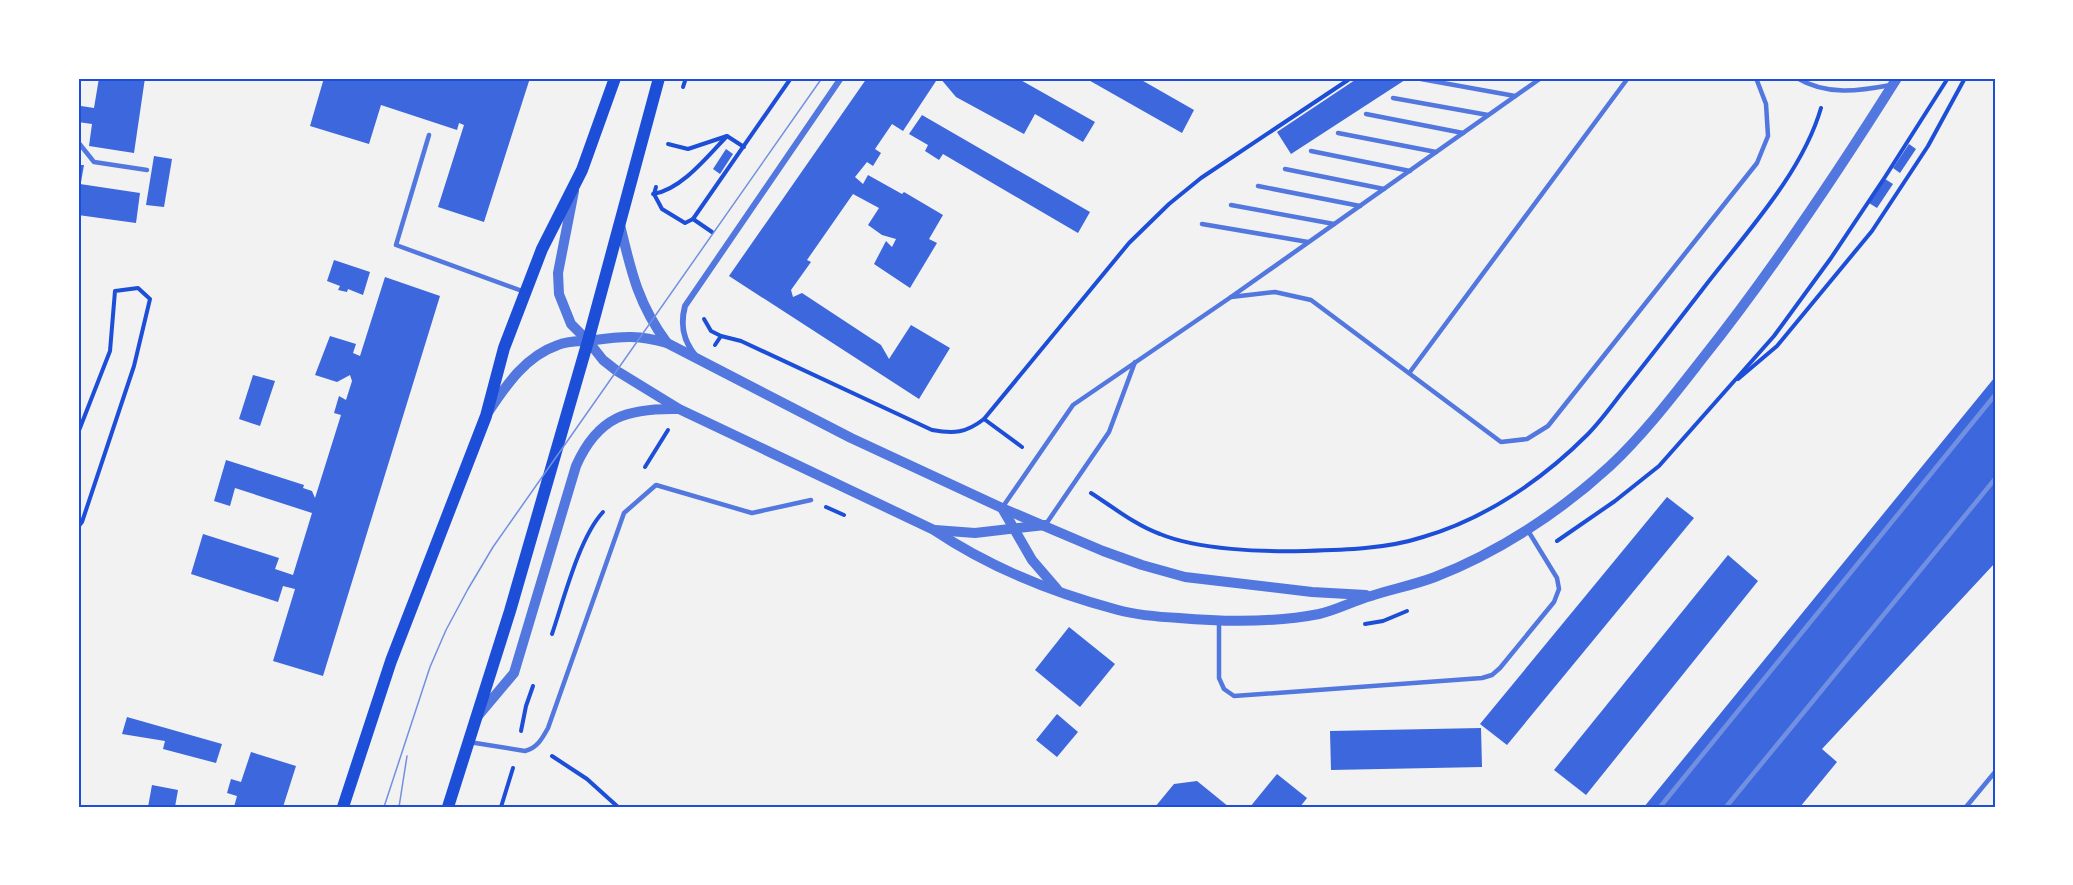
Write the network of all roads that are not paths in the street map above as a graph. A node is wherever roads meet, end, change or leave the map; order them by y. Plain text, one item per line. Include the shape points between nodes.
1 (79, 78) edge
2 (615, 78) edge
3 (658, 78) edge
4 (841, 78) edge
5 (1540, 78) edge
6 (1628, 78) edge
7 (1756, 78) edge
8 (1797, 78) edge
9 (1421, 79) edge
10 (1895, 81) edge
11 (78, 85) edge
12 (1515, 96) junction
13 (1393, 98) dead end
14 (1366, 114) dead end
15 (1489, 115) junction
16 (1338, 133) dead end
17 (1463, 133) junction
18 (429, 135) dead end
19 (78, 142) edge
20 (1311, 151) dead end
21 (1436, 152) junction
22 (147, 170) dead end
23 (1285, 170) dead end
24 (1410, 171) junction
25 (574, 186) junction
26 (1258, 186) dead end
27 (1384, 189) junction
28 (1231, 205) dead end
29 (1360, 206) junction
30 (1202, 224) dead end
31 (1334, 224) junction
32 (620, 225) junction
33 (1309, 242) junction
34 (526, 293) junction
35 (1231, 297) junction
36 (588, 341) junction
37 (667, 343) junction
38 (702, 361) junction
39 (1135, 362) junction
40 (1410, 372) junction
41 (679, 409) junction
42 (486, 416) junction
43 (812, 500) road end
44 (1002, 508) junction
45 (1045, 525) junction
46 (1013, 529) junction
47 (1527, 529) junction
48 (934, 530) junction
49 (1060, 591) junction
50 (1372, 596) junction
51 (1219, 621) junction
52 (477, 718) junction
53 (469, 742) junction
54 (1995, 772) edge
55 (343, 807) edge
56 (448, 807) edge
57 (1966, 807) edge

1 - 11 lane
2 - 25 main road
3 - 32 main road
4 - 38 street via 689,299 682,320 685,338
5 - 12 lane
6 - 40 lane
7 - 40 lane via 1767,104 1768,135 1756,163 1548,426 1527,439 1501,442
8 - 10 lane via 1814,86 1848,92
9 - 12 lane
10 - 47 street via 1768,274 1668,401 1612,464
12 - 15 lane
13 - 15 lane
14 - 17 lane
15 - 17 lane
16 - 21 lane
17 - 21 lane
18 - 34 lane via 396,245
19 - 22 lane via 94,162
20 - 24 lane
21 - 24 lane
23 - 27 lane
24 - 27 lane
25 - 34 main road
25 - 36 street via 558,273 559,294 571,324
26 - 29 lane
27 - 29 lane
28 - 31 lane
29 - 31 lane
30 - 33 lane
31 - 33 lane
32 - 36 main road
32 - 37 street via 646,311
33 - 35 lane
34 - 42 main road via 504,348
35 - 39 lane
35 - 40 lane via 1275,292 1311,300
36 - 37 street via 642,336
36 - 41 street via 617,371
36 - 42 street via 556,345 529,362 511,379
36 - 52 main road
37 - 38 street
38 - 44 street via 851,438
39 - 44 lane via 1073,405
39 - 45 lane via 1109,432
41 - 48 street
41 - 52 street via 634,411 618,417 605,425 582,452 514,673
42 - 55 main road via 391,661
43 - 53 lane via 752,513 656,485 624,513 548,728 536,745 525,751
44 - 45 street
44 - 46 street
45 - 46 street
45 - 50 street via 1142,566 1185,577
46 - 48 street via 975,533
46 - 49 street via 1032,560
47 - 50 street via 1436,577
47 - 51 lane via 1557,578 1559,589 1554,602 1500,668 1482,678 1234,696 1224,689 1219,678
48 - 49 street via 964,550
49 - 51 street via 1121,611
50 - 51 street via 1322,614
52 - 53 main road
53 - 56 main road
54 - 57 lane

